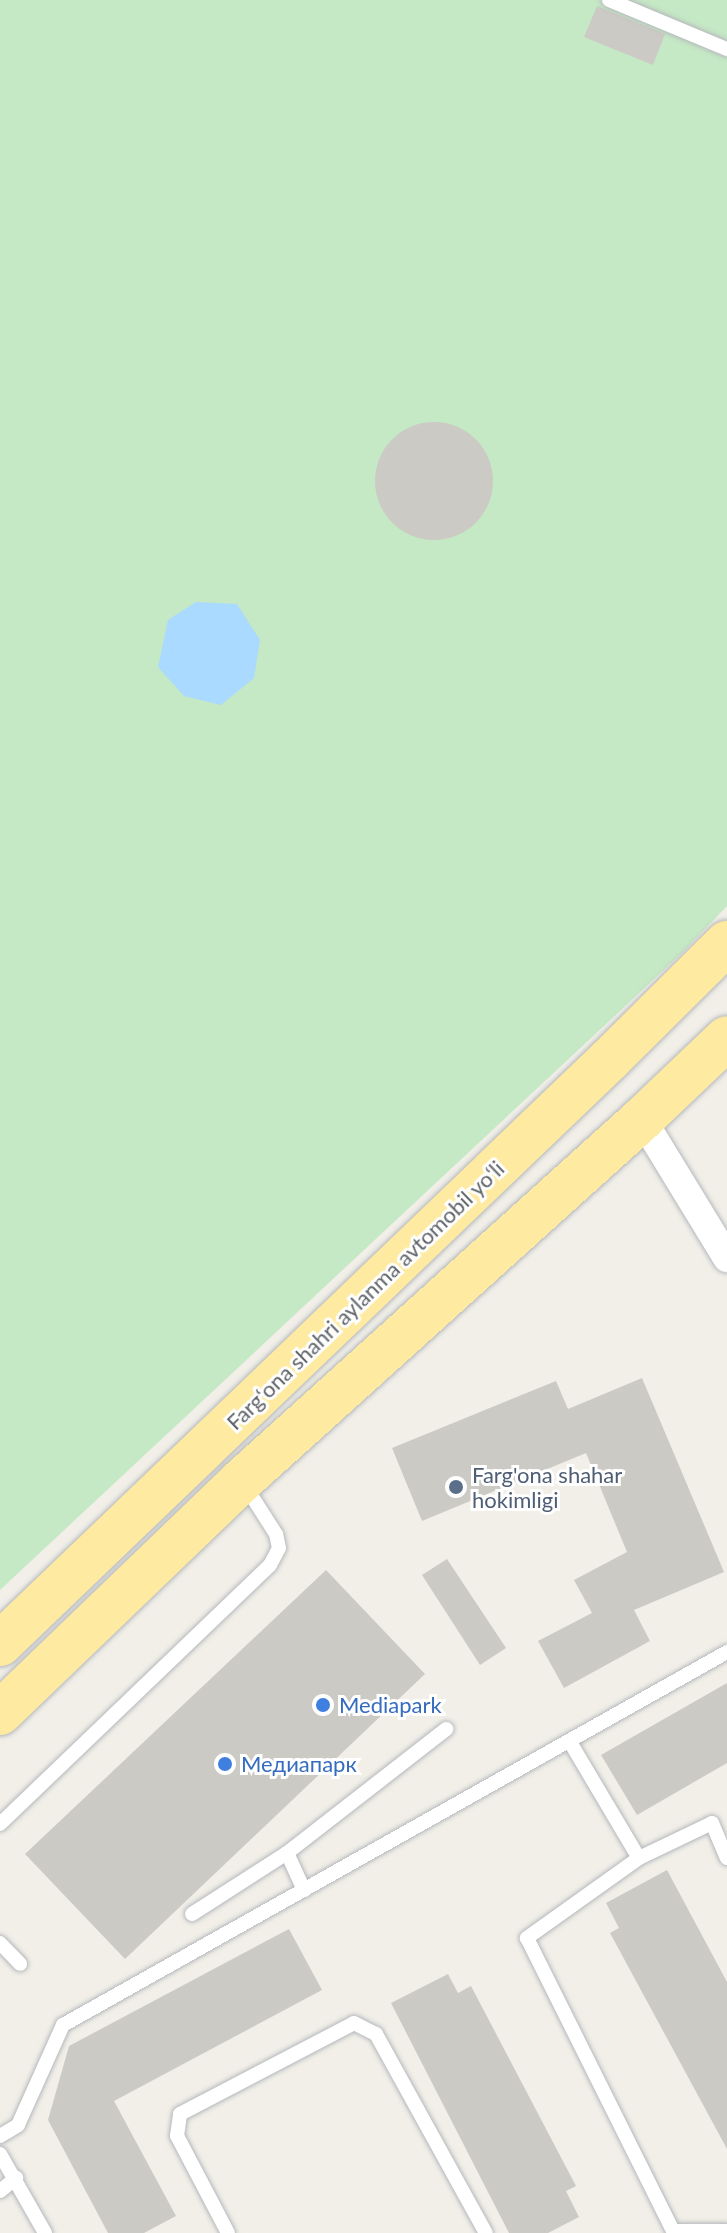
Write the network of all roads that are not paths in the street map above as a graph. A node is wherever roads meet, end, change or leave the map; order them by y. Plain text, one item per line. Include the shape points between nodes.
1 (609, 0) edge
2 (727, 49) edge
3 (727, 943) edge
4 (724, 1047) edge
5 (642, 1119) junction
6 (727, 1258) edge
7 (241, 1481) junction
8 (111, 1537) junction
9 (144, 1574) junction
10 (0, 1644) edge
11 (727, 1652) edge
12 (0, 1713) edge
13 (446, 1729) dead end
14 (570, 1742) junction
15 (727, 1814) edge
16 (712, 1823) junction
17 (0, 1824) edge
18 (287, 1853) junction
19 (639, 1858) junction
20 (727, 1858) edge
21 (304, 1890) junction
22 (192, 1914) dead end
23 (0, 1943) edge
24 (20, 1964) dead end
25 (0, 2136) edge
26 (0, 2154) edge
27 (16, 2178) junction
28 (0, 2191) edge
29 (727, 2231) edge
30 (674, 2232) edge
31 (45, 2233) edge
32 (228, 2233) edge
33 (486, 2233) edge

1 - 2 lane
3 - 8 highway, Fargʻona shahri aylanma avtomobil yoʻli
4 - 5 highway
5 - 6 street
5 - 7 highway
7 - 9 highway
7 - 17 lane via 276,1534 279,1548 270,1565
8 - 9 highway
8 - 10 highway, Fargʻona shahri aylanma avtomobil yoʻli
9 - 12 highway
11 - 14 lane
13 - 18 lane
14 - 19 lane
14 - 21 lane
15 - 16 lane
16 - 19 lane
16 - 20 lane
18 - 21 lane
18 - 22 lane
19 - 30 lane via 527,1938
21 - 25 lane via 63,2025 18,2125
23 - 24 lane
26 - 27 lane
27 - 28 lane
27 - 31 lane
29 - 30 lane
32 - 33 lane via 177,2136 180,2114 354,2023 376,2034

